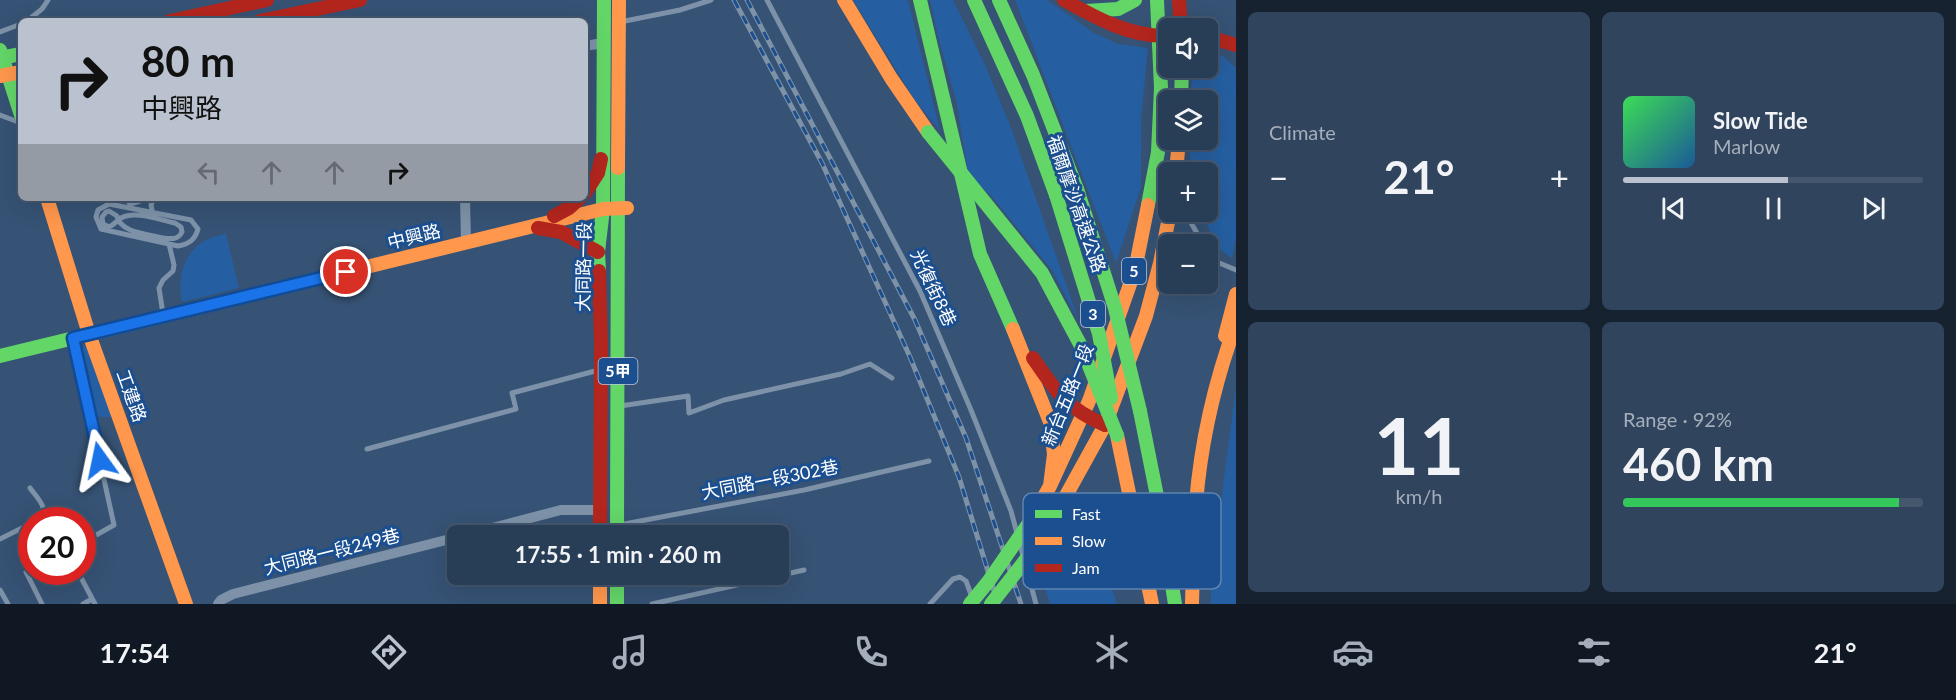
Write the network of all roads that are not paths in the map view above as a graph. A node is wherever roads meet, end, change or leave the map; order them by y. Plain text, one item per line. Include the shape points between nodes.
1 (48, 0) edge
2 (267, 0) edge
3 (360, 0) edge
4 (604, 0) edge
5 (619, 0) edge
6 (711, 0) edge
7 (767, 0) edge
8 (844, 0) edge
9 (920, 0) edge
10 (974, 0) edge
11 (999, 0) edge
12 (1064, 0) edge
13 (1135, 0) edge
14 (1157, 0) edge
15 (1179, 0) edge
16 (1084, 11) junction
17 (31, 18) edge
18 (184, 18) edge
19 (274, 18) edge
20 (1160, 18) edge
21 (1180, 18) edge
22 (619, 22) junction
23 (18, 25) edge
24 (0, 32) edge
25 (1158, 36) edge
26 (1218, 40) edge
27 (603, 43) junction
28 (1236, 45) edge
29 (588, 46) edge
30 (18, 54) edge
31 (1, 55) edge
32 (10, 74) edge
33 (1162, 78) edge
34 (18, 104) edge
35 (0, 115) edge
36 (18, 122) edge
37 (603, 148) junction
38 (588, 188) edge
39 (48, 201) edge
40 (153, 201) edge
41 (465, 201) edge
42 (577, 201) edge
43 (616, 208) junction
44 (152, 213) junction
45 (159, 220) junction
46 (1168, 222) edge
47 (530, 227) junction
48 (163, 238) junction
49 (466, 243) junction
50 (170, 244) junction
51 (598, 252) junction
52 (1218, 262) edge
53 (1236, 270) edge
54 (1236, 294) edge
55 (164, 316) junction
56 (1010, 321) junction
57 (1236, 324) edge
58 (89, 334) junction
59 (73, 338) junction
60 (618, 343) junction
61 (602, 344) junction
62 (0, 356) edge
63 (1222, 362) junction
64 (601, 370) junction
65 (892, 378) dead end
66 (619, 406) junction
67 (1082, 416) junction
68 (1105, 425) junction
69 (1117, 435) junction
70 (367, 449) dead end
71 (929, 461) dead end
72 (1050, 486) junction
73 (30, 488) dead end
74 (1046, 493) edge
75 (1067, 493) edge
76 (1129, 493) edge
77 (1156, 493) edge
78 (1197, 493) edge
79 (43, 507) edge
80 (600, 510) junction
81 (503, 525) edge
82 (600, 525) edge
83 (617, 525) edge
84 (644, 525) edge
85 (18, 530) edge
86 (1023, 532) edge
87 (96, 535) edge
88 (0, 539) edge
89 (447, 539) edge
90 (1023, 556) edge
91 (1023, 563) edge
92 (804, 570) dead end
93 (32, 585) edge
94 (84, 585) edge
95 (600, 585) edge
96 (617, 585) edge
97 (1032, 589) edge
98 (1149, 589) edge
99 (1173, 589) edge
100 (1193, 589) edge
101 (0, 590) edge
102 (93, 602) edge
103 (8, 604) edge
104 (42, 604) edge
105 (83, 604) edge
106 (186, 604) edge
107 (218, 604) edge
108 (600, 604) edge
109 (617, 604) edge
110 (652, 604) edge
111 (930, 604) edge
112 (970, 604) edge
113 (975, 604) edge
114 (991, 604) edge
115 (1036, 604) edge
116 (1152, 604) edge
117 (1175, 604) edge
118 (1192, 604) edge

1 - 17 lane
2 - 18 main road
3 - 19 main road
4 - 27 main road, 大同路一段 / 5甲
5 - 22 main road, 大同路一段 / 5甲
6 - 22 lane
7 - 90 lane, 光復街8巷 via 920,291 1011,511
8 - 69 main road, bridge via 928,132 1042,273 1081,346
9 - 56 main road via 980,254
10 - 69 main road, 福爾摩沙高速公路 / 3, bridge via 1027,116 1056,195 1099,334
11 - 77 main road, 福爾摩沙高速公路 / 3, bridge via 1077,189 1114,308
12 - 16 main road
13 - 16 main road via 1115,10
14 - 20 main road, 新台五路一段 / 5
15 - 21 main road
16 - 25 main road via 1111,25
22 - 27 lane
22 - 43 main road, 大同路一段 / 5甲
23 - 24 lane
26 - 28 main road
27 - 29 street
27 - 37 main road, 大同路一段 / 5甲
30 - 31 main road
31 - 32 main road
32 - 34 main road
33 - 67 main road, 新台五路一段 / 5 via 1158,152 1135,270
35 - 36 lane
37 - 38 main road via 598,173
37 - 43 main road, 大同路一段 / 5甲
39 - 58 main road, 工建路
40 - 44 lane
41 - 49 street
42 - 47 main road
43 - 47 main road, 中興路
43 - 51 main road, 大同路一段 / 5甲
43 - 60 main road, 大同路一段 / 5甲
44 - 45 lane
44 - 50 lane via 190,220 198,229 194,240
44 - 50 lane via 109,204 98,210 96,217 101,229
45 - 48 lane via 175,223 182,230 176,238
45 - 48 lane via 133,215 117,221 128,230
46 - 68 main road, 5 via 1146,316
47 - 49 main road, 中興路
47 - 51 main road via 561,232
48 - 50 lane
49 - 55 main road, 中興路
50 - 55 lane via 173,271 159,288
51 - 61 main road, 大同路一段 / 5甲
52 - 53 lane
54 - 63 main road
55 - 58 main road, 中興路
56 - 67 main road via 1062,401
56 - 72 main road via 1050,422 1054,454
57 - 63 main road
58 - 59 main road, 中興路
58 - 106 main road, 工建路
59 - 62 main road, 中興路
59 - 87 lane via 114,525
60 - 61 main road
60 - 66 main road, 大同路一段 / 5甲
61 - 64 main road, 大同路一段 / 5甲
63 - 78 main road
64 - 70 lane via 512,393 516,409
64 - 80 main road, 大同路一段 / 5甲
65 - 66 lane via 870,364 690,412 688,396
66 - 83 main road, 大同路一段 / 5甲
67 - 68 main road
67 - 72 main road, 新台五路一段 / 5
68 - 75 main road, 5, bridge
69 - 76 main road, 福爾摩沙高速公路 / 3
71 - 84 lane, 大同路一段302巷
72 - 74 main road, 新台五路一段 / 5, bridge
73 - 79 lane
80 - 81 street, 大同路一段249巷 via 561,510
80 - 82 main road, 大同路一段 / 5甲
85 - 88 lane
86 - 112 main road, 新台五路一段 / 5, bridge
89 - 107 street, 大同路一段249巷 via 233,594
91 - 114 main road, 5, bridge
92 - 110 lane
93 - 104 lane
94 - 102 lane
95 - 108 main road
96 - 109 main road
97 - 115 lane, 光復街8巷
98 - 116 main road, 福爾摩沙高速公路 / 3
99 - 117 main road, 福爾摩沙高速公路 / 3, bridge
100 - 118 main road
101 - 103 lane
102 - 105 lane
111 - 113 lane via 953,579 960,577 966,581

